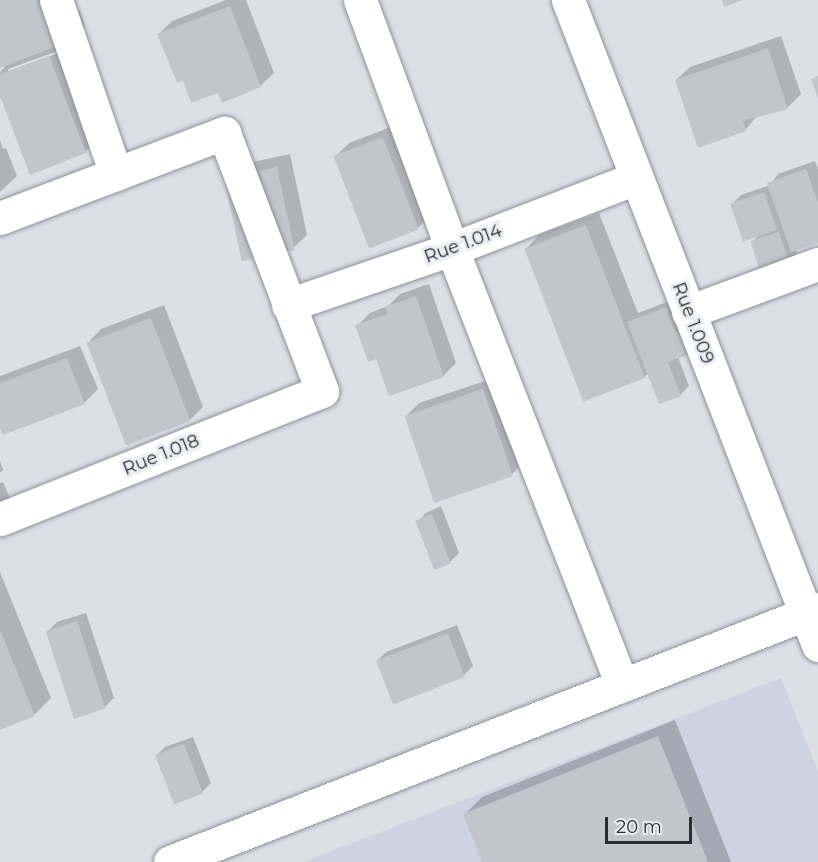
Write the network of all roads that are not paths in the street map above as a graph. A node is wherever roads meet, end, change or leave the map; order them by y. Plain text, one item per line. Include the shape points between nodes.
1 (56, 0) edge
2 (360, 0) edge
3 (568, 0) edge
4 (116, 174) junction
5 (636, 178) junction
6 (0, 218) edge
7 (452, 249) junction
8 (818, 264) edge
9 (288, 304) junction
10 (688, 312) junction
11 (0, 519) edge
12 (812, 611) edge
13 (818, 645) edge
14 (622, 685) junction
15 (170, 862) edge

1 - 4 street
2 - 7 street
3 - 5 street, Rue 1.009
4 - 6 street
4 - 9 street via 224,133
5 - 7 street, Rue 1.014
5 - 10 street, Rue 1.009
7 - 9 street, Rue 1.014
7 - 14 street
8 - 10 street
9 - 11 street, Rue 1.018 via 322,391
10 - 12 street, Rue 1.009
12 - 13 street, Rue 1.009
12 - 14 street
14 - 15 street

